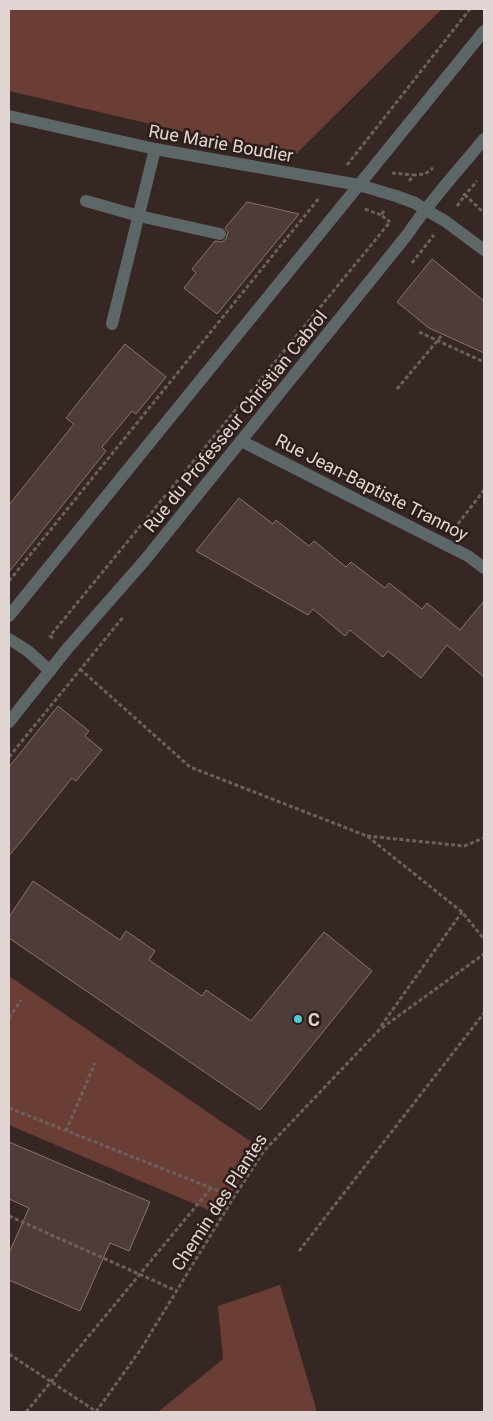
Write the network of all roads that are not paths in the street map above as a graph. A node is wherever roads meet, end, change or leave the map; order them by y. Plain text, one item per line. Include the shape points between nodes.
1 (484, 31) edge
2 (9, 116) edge
3 (484, 139) edge
4 (155, 149) junction
5 (359, 185) junction
6 (86, 201) dead end
7 (424, 209) junction
8 (139, 216) junction
9 (220, 234) dead end
10 (484, 250) edge
11 (112, 324) dead end
12 (241, 441) junction
13 (484, 568) edge
14 (9, 616) edge
15 (9, 639) edge
16 (50, 671) junction
17 (9, 722) edge

1 - 5 street
2 - 4 street, Rue Marie Boudier
3 - 7 street, Rue du Professeur Christian Cabrol
4 - 5 street, Rue Marie Boudier
4 - 8 street
5 - 7 street, Rue Marie Boudier
5 - 14 street
6 - 8 street
7 - 10 street, Rue Marie Boudier
7 - 12 street, Rue du Professeur Christian Cabrol via 407,235
8 - 9 street
8 - 11 street
12 - 13 street, Rue Jean-Baptiste Trannoy via 444,543
12 - 16 street, Rue du Professeur Christian Cabrol
15 - 16 street
16 - 17 street, Rue du Professeur Christian Cabrol

